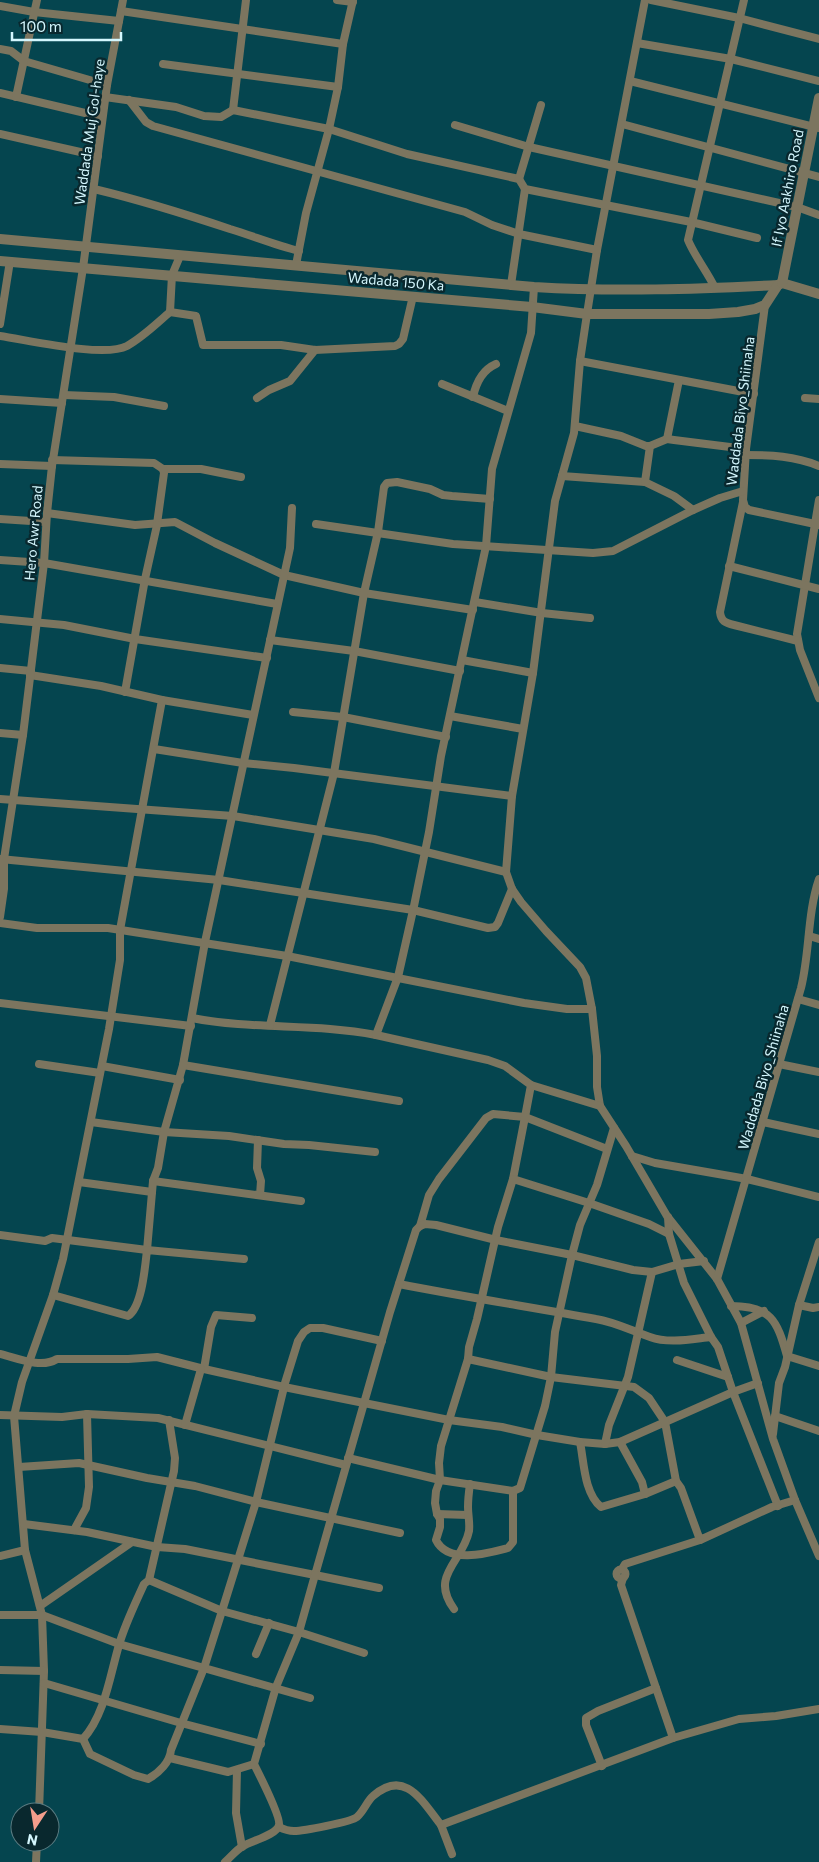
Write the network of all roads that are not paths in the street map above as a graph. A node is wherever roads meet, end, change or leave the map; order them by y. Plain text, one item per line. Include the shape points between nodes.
1 (37, 0) edge
2 (122, 0) edge
3 (246, 0) edge
4 (338, 0) edge
5 (645, 0) edge
6 (651, 0) edge
7 (744, 0) edge
8 (353, 1) edge
9 (0, 6) edge
10 (34, 12) junction
11 (121, 12) junction
12 (740, 18) junction
13 (119, 21) junction
14 (243, 29) junction
15 (819, 39) edge
16 (637, 43) junction
17 (343, 44) junction
18 (0, 48) edge
19 (731, 59) junction
20 (24, 61) junction
21 (163, 64) dead end
22 (237, 73) junction
23 (630, 81) junction
24 (819, 81) edge
25 (107, 85) junction
26 (338, 87) junction
27 (0, 93) edge
28 (16, 97) junction
29 (105, 97) junction
30 (819, 98) edge
31 (129, 100) junction
32 (720, 103) junction
33 (541, 105) dead end
34 (233, 110) junction
35 (102, 117) junction
36 (622, 124) junction
37 (455, 125) dead end
38 (816, 127) edge
39 (329, 129) junction
40 (0, 134) edge
41 (710, 146) junction
42 (529, 147) junction
43 (98, 156) junction
44 (614, 165) junction
45 (317, 172) junction
46 (804, 173) junction
47 (819, 177) edge
48 (519, 179) junction
49 (700, 185) junction
50 (94, 189) junction
51 (524, 189) junction
52 (607, 205) junction
53 (797, 207) junction
54 (819, 215) edge
55 (691, 222) junction
56 (519, 234) junction
57 (757, 238) dead end
58 (0, 239) edge
59 (85, 248) junction
60 (597, 250) junction
61 (299, 251) junction
62 (180, 256) junction
63 (5, 261) edge
64 (296, 265) junction
65 (84, 268) junction
66 (172, 275) junction
67 (780, 284) junction
68 (511, 285) junction
69 (534, 287) junction
70 (715, 288) junction
71 (591, 290) junction
72 (819, 294) edge
73 (413, 296) junction
74 (765, 306) junction
75 (532, 307) junction
76 (170, 312) junction
77 (587, 314) junction
78 (0, 324) edge
79 (0, 336) edge
80 (72, 348) junction
81 (315, 350) junction
82 (580, 361) junction
83 (496, 364) dead end
84 (679, 380) junction
85 (442, 384) dead end
86 (754, 394) junction
87 (473, 397) junction
88 (257, 398) dead end
89 (805, 398) dead end
90 (0, 399) edge
91 (63, 399) junction
92 (819, 399) edge
93 (164, 406) dead end
94 (508, 411) junction
95 (575, 426) junction
96 (667, 439) junction
97 (650, 446) junction
98 (746, 452) junction
99 (52, 463) junction
100 (0, 464) edge
101 (819, 466) edge
102 (163, 469) junction
103 (562, 476) junction
104 (241, 477) dead end
105 (645, 482) junction
106 (743, 491) junction
107 (490, 499) junction
108 (743, 500) junction
109 (819, 500) edge
110 (292, 508) dead end
111 (693, 510) junction
112 (47, 513) junction
113 (0, 519) edge
114 (46, 522) junction
115 (157, 524) junction
116 (316, 524) dead end
117 (817, 524) edge
118 (378, 532) junction
119 (486, 546) junction
120 (549, 550) junction
121 (0, 560) edge
122 (44, 563) junction
123 (729, 566) junction
124 (284, 575) junction
125 (144, 579) junction
126 (804, 585) junction
127 (819, 589) edge
128 (364, 593) junction
129 (277, 604) junction
130 (474, 606) junction
131 (542, 613) junction
132 (590, 618) dead end
133 (0, 619) edge
134 (37, 622) junction
135 (135, 639) junction
136 (270, 640) junction
137 (798, 640) junction
138 (354, 651) junction
139 (267, 658) junction
140 (462, 660) junction
141 (0, 668) edge
142 (460, 671) junction
143 (30, 673) junction
144 (533, 673) junction
145 (125, 692) junction
146 (819, 698) edge
147 (162, 700) junction
148 (293, 712) dead end
149 (253, 715) junction
150 (450, 716) junction
151 (343, 717) junction
152 (523, 728) junction
153 (0, 732) edge
154 (23, 735) junction
155 (446, 737) junction
156 (154, 748) junction
157 (242, 763) junction
158 (334, 773) junction
159 (437, 787) junction
160 (512, 796) junction
161 (0, 799) edge
162 (14, 800) junction
163 (142, 809) junction
164 (233, 816) junction
165 (319, 830) junction
166 (425, 852) junction
167 (2, 859) edge
168 (132, 870) junction
169 (506, 872) junction
170 (819, 879) edge
171 (219, 880) junction
172 (512, 889) junction
173 (302, 893) junction
174 (413, 910) junction
175 (0, 917) edge
176 (0, 923) edge
177 (120, 930) junction
178 (809, 936) junction
179 (819, 939) edge
180 (205, 942) junction
181 (288, 956) junction
182 (398, 977) junction
183 (798, 999) junction
184 (0, 1003) edge
185 (819, 1005) edge
186 (592, 1009) junction
187 (111, 1016) junction
188 (191, 1022) junction
189 (270, 1025) junction
190 (376, 1035) junction
191 (39, 1064) dead end
192 (779, 1064) junction
193 (183, 1065) junction
194 (101, 1070) junction
195 (819, 1072) edge
196 (180, 1080) junction
197 (531, 1085) junction
198 (400, 1101) dead end
199 (600, 1106) junction
200 (525, 1117) junction
201 (91, 1122) junction
202 (763, 1122) junction
203 (614, 1128) junction
204 (164, 1132) junction
205 (819, 1134) edge
206 (258, 1140) junction
207 (608, 1149) junction
208 (375, 1152) dead end
209 (632, 1156) junction
210 (747, 1179) junction
211 (513, 1180) junction
212 (153, 1181) junction
213 (79, 1182) junction
214 (152, 1192) junction
215 (260, 1195) junction
216 (819, 1197) edge
217 (301, 1201) dead end
218 (590, 1203) junction
219 (667, 1216) junction
220 (420, 1226) junction
221 (669, 1234) junction
222 (0, 1235) edge
223 (66, 1240) junction
224 (496, 1240) junction
225 (819, 1242) edge
226 (146, 1250) junction
227 (572, 1255) junction
228 (244, 1259) dead end
229 (704, 1261) junction
230 (679, 1264) junction
231 (652, 1272) junction
232 (717, 1279) junction
233 (399, 1284) junction
234 (53, 1295) junction
235 (482, 1300) junction
236 (799, 1305) junction
237 (731, 1306) junction
238 (819, 1306) edge
239 (764, 1311) junction
240 (559, 1313) junction
241 (252, 1318) dead end
242 (741, 1323) junction
243 (639, 1332) junction
244 (711, 1337) junction
245 (382, 1341) junction
246 (0, 1354) edge
247 (787, 1356) junction
248 (468, 1359) junction
249 (677, 1360) dead end
250 (29, 1361) junction
251 (819, 1366) edge
252 (202, 1369) junction
253 (551, 1377) junction
254 (728, 1377) junction
255 (758, 1383) junction
256 (624, 1386) junction
257 (284, 1387) junction
258 (733, 1392) junction
259 (364, 1404) junction
260 (0, 1414) edge
261 (87, 1414) junction
262 (14, 1416) junction
263 (775, 1416) junction
264 (169, 1420) junction
265 (449, 1420) junction
266 (665, 1422) junction
267 (184, 1425) junction
268 (819, 1432) edge
269 (537, 1435) junction
270 (773, 1439) junction
271 (580, 1442) junction
272 (620, 1442) junction
273 (605, 1444) junction
274 (269, 1446) junction
275 (347, 1461) junction
276 (89, 1465) junction
277 (19, 1467) junction
278 (440, 1480) junction
279 (171, 1481) junction
280 (676, 1481) junction
281 (470, 1484) junction
282 (513, 1492) junction
283 (645, 1494) junction
284 (795, 1500) junction
285 (256, 1502) junction
286 (778, 1506) junction
287 (437, 1514) junction
288 (468, 1515) junction
289 (332, 1517) junction
290 (24, 1524) junction
291 (74, 1530) junction
292 (400, 1533) dead end
293 (700, 1540) junction
294 (132, 1542) junction
295 (157, 1547) junction
296 (26, 1550) junction
297 (459, 1554) junction
298 (0, 1556) edge
299 (819, 1556) edge
300 (238, 1560) junction
301 (315, 1574) junction
302 (149, 1580) junction
303 (379, 1588) dead end
304 (40, 1606) junction
305 (454, 1609) dead end
306 (222, 1611) junction
307 (0, 1615) edge
308 (42, 1615) junction
309 (269, 1623) junction
310 (300, 1632) junction
311 (119, 1644) junction
312 (364, 1653) dead end
313 (256, 1654) dead end
314 (204, 1668) junction
315 (0, 1670) edge
316 (44, 1671) junction
317 (44, 1683) junction
318 (276, 1688) junction
319 (656, 1688) junction
320 (310, 1698) dead end
321 (104, 1701) junction
322 (819, 1709) edge
323 (181, 1724) junction
324 (0, 1730) edge
325 (42, 1732) junction
326 (672, 1738) junction
327 (83, 1739) junction
328 (260, 1744) junction
329 (170, 1758) junction
330 (254, 1764) junction
331 (602, 1766) junction
332 (237, 1770) junction
333 (38, 1802) edge
334 (441, 1825) junction
335 (279, 1827) junction
336 (242, 1847) junction
337 (452, 1854) dead end
338 (226, 1862) edge

1 - 10 street
2 - 11 street, Waddada Muj Gol-haye
3 - 14 street
4 - 8 street
5 - 16 street
6 - 12 street
7 - 12 street
8 - 17 street
9 - 10 street
10 - 13 street
10 - 20 street
11 - 13 street, Waddada Muj Gol-haye
11 - 14 street
12 - 15 street
12 - 19 street
13 - 25 street, Waddada Muj Gol-haye
14 - 17 street
14 - 22 street
16 - 19 street
16 - 23 street
17 - 26 street
18 - 20 street
19 - 24 street
19 - 32 street
20 - 25 street
20 - 28 street
21 - 22 street
22 - 26 street
22 - 34 street
23 - 32 street
23 - 36 street
25 - 29 street, Waddada Muj Gol-haye
26 - 39 street
27 - 28 street
28 - 35 street
29 - 31 street
29 - 35 street, Waddada Muj Gol-haye
30 - 38 street, If Iyo Aakhiro Road
31 - 34 street via 176,107 204,116 221,117
31 - 45 street via 153,126
32 - 38 street
32 - 41 street
33 - 42 street
34 - 39 street
35 - 43 street, Waddada Muj Gol-haye
36 - 41 street
36 - 44 street
37 - 42 street
38 - 46 street, If Iyo Aakhiro Road
39 - 45 street
39 - 48 street via 407,154
40 - 43 street
41 - 46 street
41 - 49 street
42 - 44 street
42 - 48 street
43 - 50 street, Waddada Muj Gol-haye
44 - 49 street
44 - 52 street
45 - 56 street via 465,212
45 - 61 street
46 - 47 street
46 - 53 street, If Iyo Aakhiro Road
48 - 51 street
49 - 53 street
49 - 55 street
50 - 59 street, Waddada Muj Gol-haye
50 - 61 street via 151,203
51 - 52 street
51 - 56 street
52 - 55 street
52 - 60 street
53 - 54 street
53 - 67 street, If Iyo Aakhiro Road
55 - 57 street
55 - 70 street via 688,240
56 - 60 street
56 - 68 street
58 - 59 street, Wadada 150 Ka
59 - 62 street, Wadada 150 Ka
59 - 65 street, Waddada Muj Gol-haye
60 - 71 street
61 - 64 street
62 - 64 street, Wadada 150 Ka
62 - 66 street
63 - 65 street, Wadada 150 Ka
63 - 78 street
64 - 68 street, Wadada 150 Ka
65 - 66 street, Wadada 150 Ka
65 - 80 street, Hero Awr Road
66 - 73 street, Wadada 150 Ka
66 - 76 street
67 - 70 street, Wadada 150 Ka
67 - 72 street, Wadada 150 Ka
67 - 74 street
68 - 69 street, Wadada 150 Ka
69 - 71 street, Wadada 150 Ka
69 - 75 street
70 - 71 street, Wadada 150 Ka
71 - 77 street
73 - 75 street, Wadada 150 Ka
73 - 81 street via 399,344
74 - 77 street, Wadada 150 Ka via 709,314
74 - 86 street, Waddada Biyo_Shiinaha
75 - 77 street, Wadada 150 Ka
75 - 94 street via 531,333
76 - 80 street via 151,330 125,347 105,350
76 - 81 street via 196,316 204,346 281,344
77 - 82 street
79 - 80 street
80 - 91 street, Hero Awr Road
81 - 88 street via 290,380
82 - 84 street
82 - 95 street
83 - 87 street via 479,379
84 - 86 street
84 - 96 street
85 - 87 street
86 - 98 street, Waddada Biyo_Shiinaha
87 - 94 street
89 - 92 street
90 - 91 street
91 - 93 street via 114,397
91 - 99 street, Hero Awr Road
94 - 107 street via 492,468
95 - 97 street
95 - 103 street
96 - 97 street
96 - 98 street
97 - 105 street
98 - 101 street via 805,460
98 - 106 street, Waddada Biyo_Shiinaha
99 - 100 street
99 - 102 street via 154,463
99 - 112 street, Hero Awr Road
102 - 104 street via 201,469
102 - 115 street
103 - 105 street
103 - 120 street via 555,501
105 - 111 street via 674,496
106 - 108 street, Waddada Biyo_Shiinaha
106 - 111 street
107 - 118 street via 443,495 430,489 387,483
107 - 119 street
108 - 117 street, Waddada Biyo_Shiinaha via 749,510
108 - 123 street
109 - 117 street
110 - 124 street via 290,548
111 - 120 street via 613,551
112 - 114 street, Hero Awr Road
112 - 115 street via 135,525
113 - 114 street
114 - 122 street, Hero Awr Road
115 - 124 street via 170,521 182,524
115 - 125 street
116 - 118 street
117 - 126 street
118 - 119 street
118 - 128 street
119 - 120 street
119 - 130 street
120 - 131 street
121 - 122 street
122 - 125 street
122 - 134 street, Hero Awr Road
123 - 126 street
123 - 137 street via 720,612 723,622
124 - 128 street
124 - 129 street
125 - 129 street
125 - 135 street
126 - 127 street
126 - 137 street
128 - 130 street
128 - 138 street
129 - 136 street
130 - 131 street
130 - 140 street
131 - 132 street
131 - 144 street
133 - 134 street
134 - 135 street
134 - 143 street, Hero Awr Road
135 - 139 street
135 - 145 street
136 - 138 street
136 - 139 street
137 - 146 street
138 - 142 street
138 - 151 street
139 - 149 street
140 - 142 street
140 - 144 street
141 - 143 street
142 - 150 street
143 - 145 street
143 - 154 street, Hero Awr Road
144 - 152 street
145 - 147 street
147 - 149 street
147 - 156 street
148 - 151 street
149 - 157 street
150 - 152 street
150 - 155 street
151 - 155 street
151 - 158 street
152 - 160 street
153 - 154 street
154 - 162 street, Hero Awr Road
155 - 159 street
156 - 157 street
156 - 163 street
157 - 158 street
157 - 164 street
158 - 159 street
158 - 165 street
159 - 160 street
159 - 166 street
160 - 169 street
161 - 162 street
162 - 163 street
162 - 167 street, Hero Awr Road
163 - 164 street
163 - 168 street
164 - 165 street
164 - 171 street
165 - 166 street
165 - 173 street
166 - 169 street
166 - 174 street
167 - 168 street
167 - 175 street, Hero Awr Road via 4,889
168 - 171 street
168 - 177 street
169 - 172 street
170 - 178 street, Waddada Biyo_Shiinaha via 814,892
171 - 173 street
171 - 180 street
172 - 174 street via 494,927
172 - 186 street via 546,932 580,966 586,978
173 - 174 street
173 - 181 street
174 - 182 street
176 - 177 street via 36,928
177 - 180 street
177 - 187 street via 120,960
178 - 179 street
178 - 183 street, Waddada Biyo_Shiinaha
180 - 181 street
180 - 188 street
181 - 182 street
181 - 189 street
182 - 186 street via 524,1003 567,1010
182 - 190 street
183 - 185 street
183 - 192 street, Waddada Biyo_Shiinaha
184 - 187 street
186 - 199 street
187 - 188 street
187 - 194 street
188 - 189 street
188 - 193 street
189 - 190 street via 348,1029
190 - 197 street via 497,1063
191 - 194 street
192 - 195 street
192 - 202 street, Waddada Biyo_Shiinaha
193 - 196 street
193 - 198 street
194 - 196 street
194 - 201 street
196 - 204 street
197 - 199 street
197 - 200 street
199 - 203 street
200 - 207 street
200 - 211 street
200 - 220 street via 493,1114 486,1118 439,1178 429,1195
201 - 204 street
201 - 213 street
202 - 205 street
202 - 210 street, Waddada Biyo_Shiinaha
203 - 207 street
203 - 209 street
204 - 206 street
204 - 212 street
206 - 208 street
206 - 215 street
207 - 218 street
209 - 210 street
209 - 219 street
210 - 216 street
210 - 232 street, Waddada Biyo_Shiinaha
211 - 218 street
211 - 224 street
212 - 214 street
212 - 215 street
213 - 214 street
213 - 223 street
214 - 226 street
215 - 217 street
218 - 221 street
218 - 227 street
219 - 221 street
219 - 229 street
220 - 224 street via 436,1225
220 - 233 street
221 - 230 street
222 - 223 street
223 - 226 street
223 - 234 street
224 - 227 street
224 - 235 street
225 - 236 street
226 - 228 street
226 - 234 street via 138,1299 133,1313 128,1316
227 - 231 street
227 - 240 street
229 - 230 street
229 - 232 street
230 - 231 street
230 - 244 street via 684,1283
231 - 243 street
232 - 237 street
233 - 235 street
233 - 245 street
234 - 250 street
235 - 240 street
235 - 248 street
236 - 238 street
236 - 247 street
237 - 239 street
237 - 242 street
239 - 242 street
239 - 247 street via 780,1332
240 - 243 street via 598,1319
240 - 253 street
241 - 252 street via 216,1315
242 - 255 street
243 - 244 street via 665,1340
243 - 256 street
244 - 254 street via 718,1347
245 - 257 street via 310,1328 298,1341
245 - 259 street
246 - 250 street
247 - 251 street
247 - 263 street via 779,1383
248 - 253 street
248 - 265 street
249 - 254 street
250 - 252 street via 50,1363 58,1359 157,1356
250 - 262 street
252 - 257 street
252 - 267 street
253 - 256 street
253 - 269 street
254 - 258 street
255 - 258 street
255 - 270 street
256 - 266 street via 634,1387 649,1398
256 - 273 street
257 - 259 street
257 - 274 street
258 - 266 street
258 - 286 street
259 - 265 street
259 - 275 street
260 - 262 street
261 - 262 street
261 - 264 street
261 - 276 street
262 - 277 street
263 - 268 street
263 - 270 street
264 - 267 street
264 - 279 street via 175,1458
265 - 269 street via 502,1426
265 - 278 street via 441,1446
266 - 272 street
266 - 280 street
267 - 274 street
269 - 271 street
269 - 282 street via 520,1488
270 - 284 street
271 - 273 street
271 - 283 street via 590,1490 598,1505 604,1507
272 - 273 street
272 - 283 street
274 - 275 street
274 - 285 street
275 - 278 street
275 - 289 street
276 - 277 street
276 - 279 street
276 - 291 street via 86,1508
277 - 290 street
278 - 281 street
278 - 287 street via 436,1491
279 - 285 street
279 - 295 street
280 - 283 street
280 - 293 street
281 - 282 street
281 - 288 street
282 - 297 street via 514,1532 513,1542 508,1548 479,1556
284 - 286 street
284 - 299 street
285 - 289 street
285 - 300 street
286 - 293 street
287 - 288 street
287 - 297 street via 440,1520 438,1544 446,1551
288 - 297 street via 469,1531
289 - 292 street
289 - 301 street
290 - 291 street
290 - 296 street
291 - 294 street
293 - 319 street via 625,1564 622,1574 621,1585
294 - 295 street
294 - 304 street
295 - 300 street
295 - 302 street
296 - 298 street
296 - 304 street
297 - 305 street via 444,1583 447,1600
300 - 301 street
300 - 306 street
301 - 303 street
301 - 310 street
302 - 306 street
302 - 311 street via 144,1584
304 - 308 street
306 - 309 street
306 - 314 street
307 - 308 street
308 - 311 street
308 - 316 street
309 - 310 street
309 - 313 street
310 - 312 street
310 - 318 street
311 - 314 street
311 - 321 street
314 - 318 street
314 - 323 street
315 - 316 street
316 - 317 street
317 - 321 street
317 - 325 street
318 - 320 street
318 - 328 street
319 - 326 street
319 - 331 street via 586,1718
321 - 323 street
321 - 327 street
322 - 326 street via 739,1719
323 - 328 street
323 - 329 street
324 - 325 street
325 - 327 street
325 - 333 street
326 - 331 street
327 - 329 street via 90,1754 148,1779
328 - 330 street
329 - 332 street via 228,1772
330 - 332 street
330 - 335 street via 277,1813
331 - 334 street
332 - 336 street via 236,1814
334 - 335 street via 415,1792 400,1784 386,1786 372,1797 356,1818 293,1831
334 - 337 street
335 - 336 street
336 - 338 street

